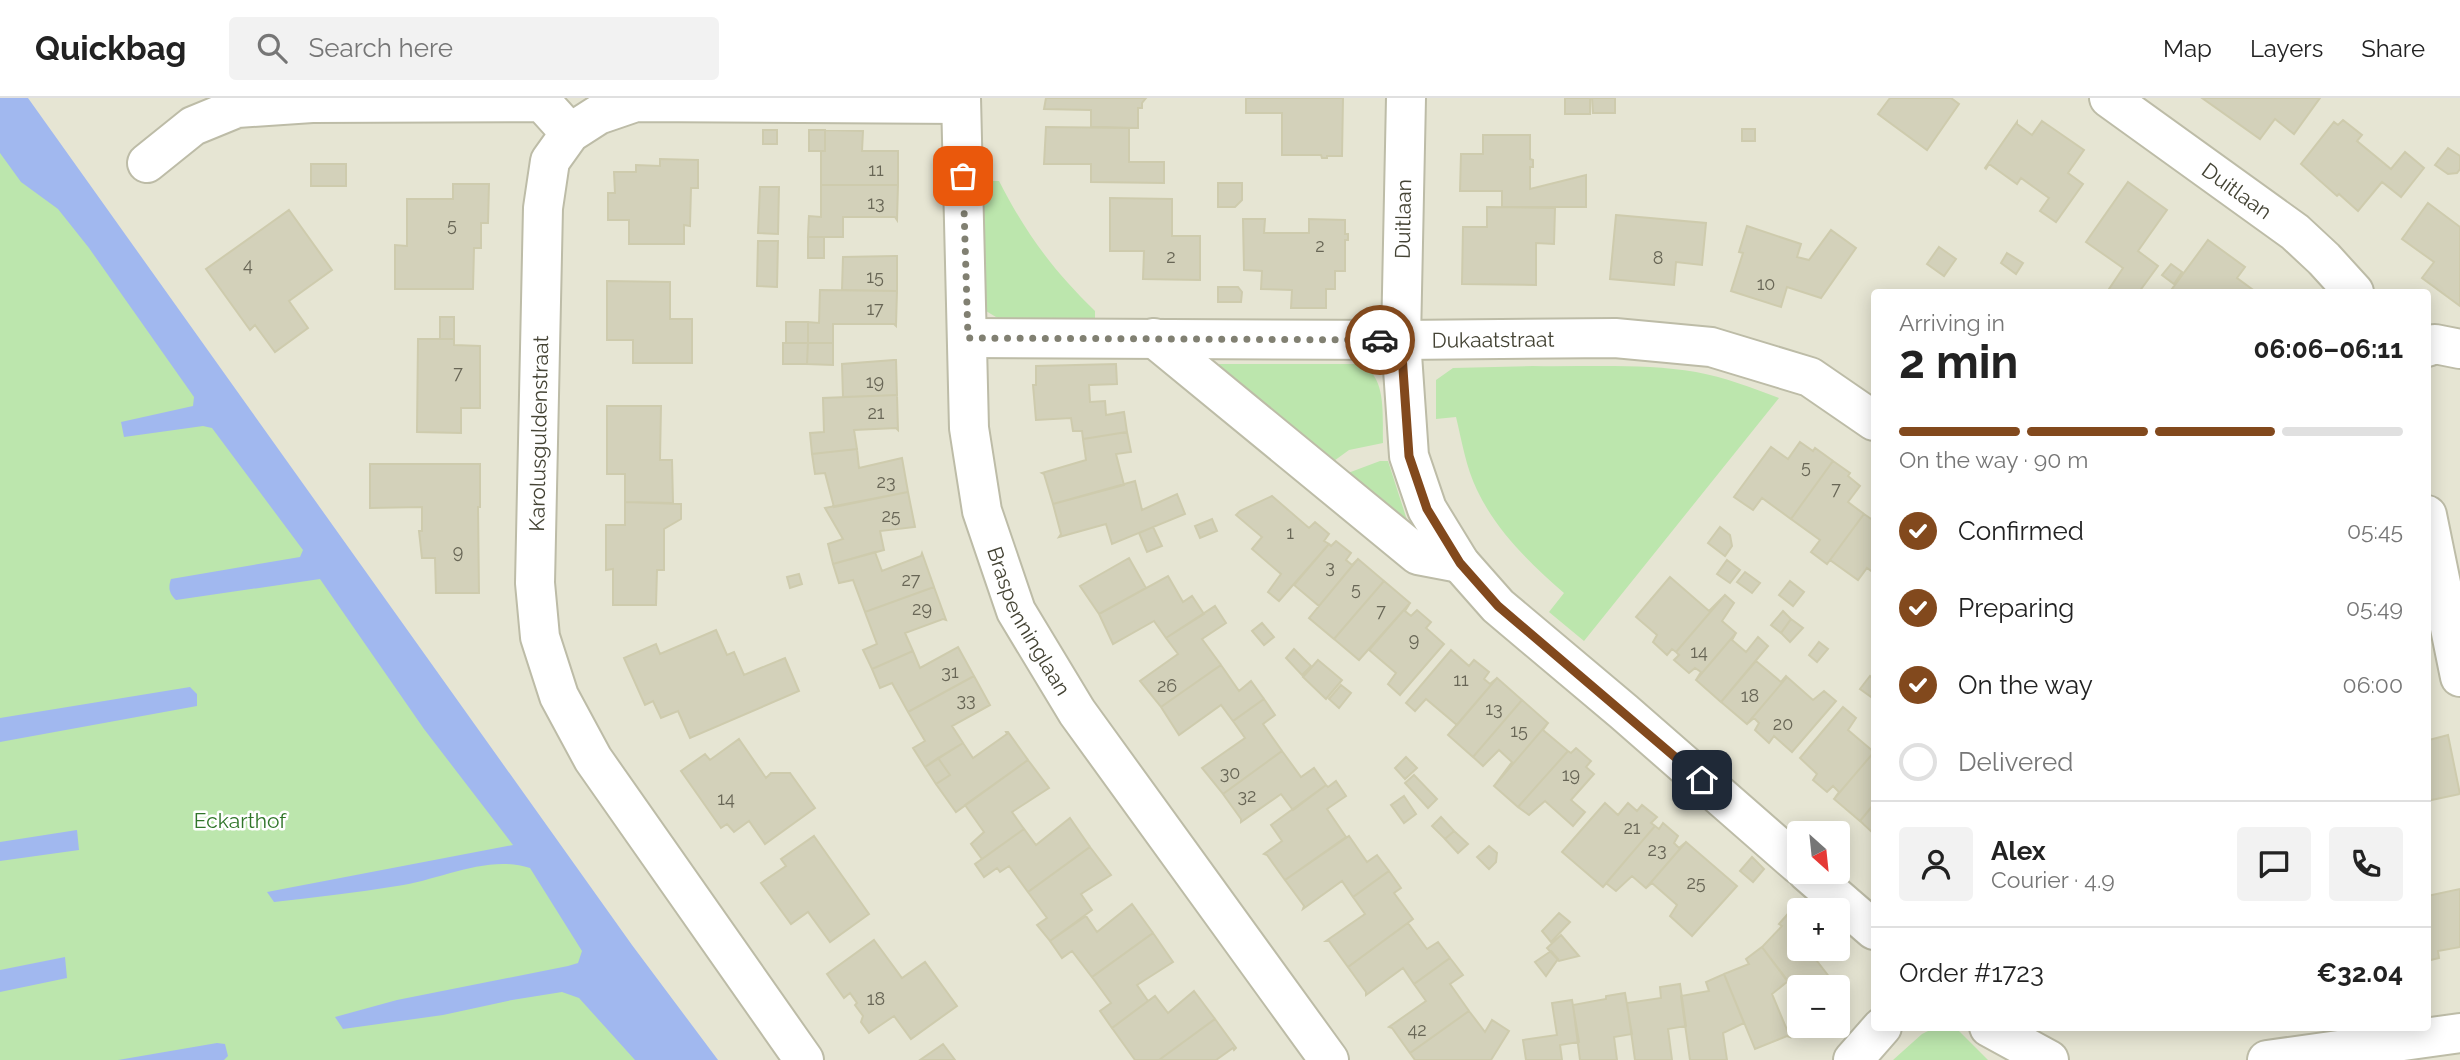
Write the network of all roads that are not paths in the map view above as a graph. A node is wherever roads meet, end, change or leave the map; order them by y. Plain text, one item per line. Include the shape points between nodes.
1 (1406, 98) edge
2 (2109, 98) edge
3 (542, 100) edge
4 (961, 101) edge
5 (570, 132) junction
6 (146, 163) dead end
7 (2351, 289) edge
8 (968, 338) junction
9 (1154, 338) junction
10 (1401, 340) junction
11 (2431, 345) edge
12 (2460, 349) edge
13 (1871, 419) edge
14 (2431, 529) edge
15 (1460, 563) junction
16 (2452, 602) edge
17 (2447, 659) edge
18 (1787, 855) edge
19 (1821, 884) edge
20 (1871, 927) edge
21 (1878, 1031) edge
22 (1996, 1031) edge
23 (2460, 1033) edge
24 (804, 1060) edge
25 (1329, 1060) edge
26 (1853, 1060) edge
27 (2049, 1060) edge
28 (2267, 1060) edge

1 - 10 street, Duitlaan
2 - 7 street, Duitlaan via 2295,232
3 - 5 street
3 - 6 street via 237,108 193,126
4 - 5 street, Karolusguldenstraat via 636,102 598,115
4 - 8 street, Braspenninglaan
5 - 24 street, Karolusguldenstraat via 550,161 543,208 534,583 540,637 559,696 593,759
8 - 9 street, Dukaatstraat
8 - 25 street, Braspenninglaan via 969,428 982,511 1016,611 1077,712
9 - 10 street, Dukaatstraat
9 - 15 street via 1418,555
10 - 13 street, Dukaatstraat via 1615,338 1712,347 1810,377
10 - 15 street, Duitlaan via 1409,456 1427,509
11 - 12 street
14 - 16 street
15 - 18 street, Duitlaan via 1498,606
16 - 17 street
19 - 20 street
21 - 26 street
22 - 27 street
23 - 28 street

